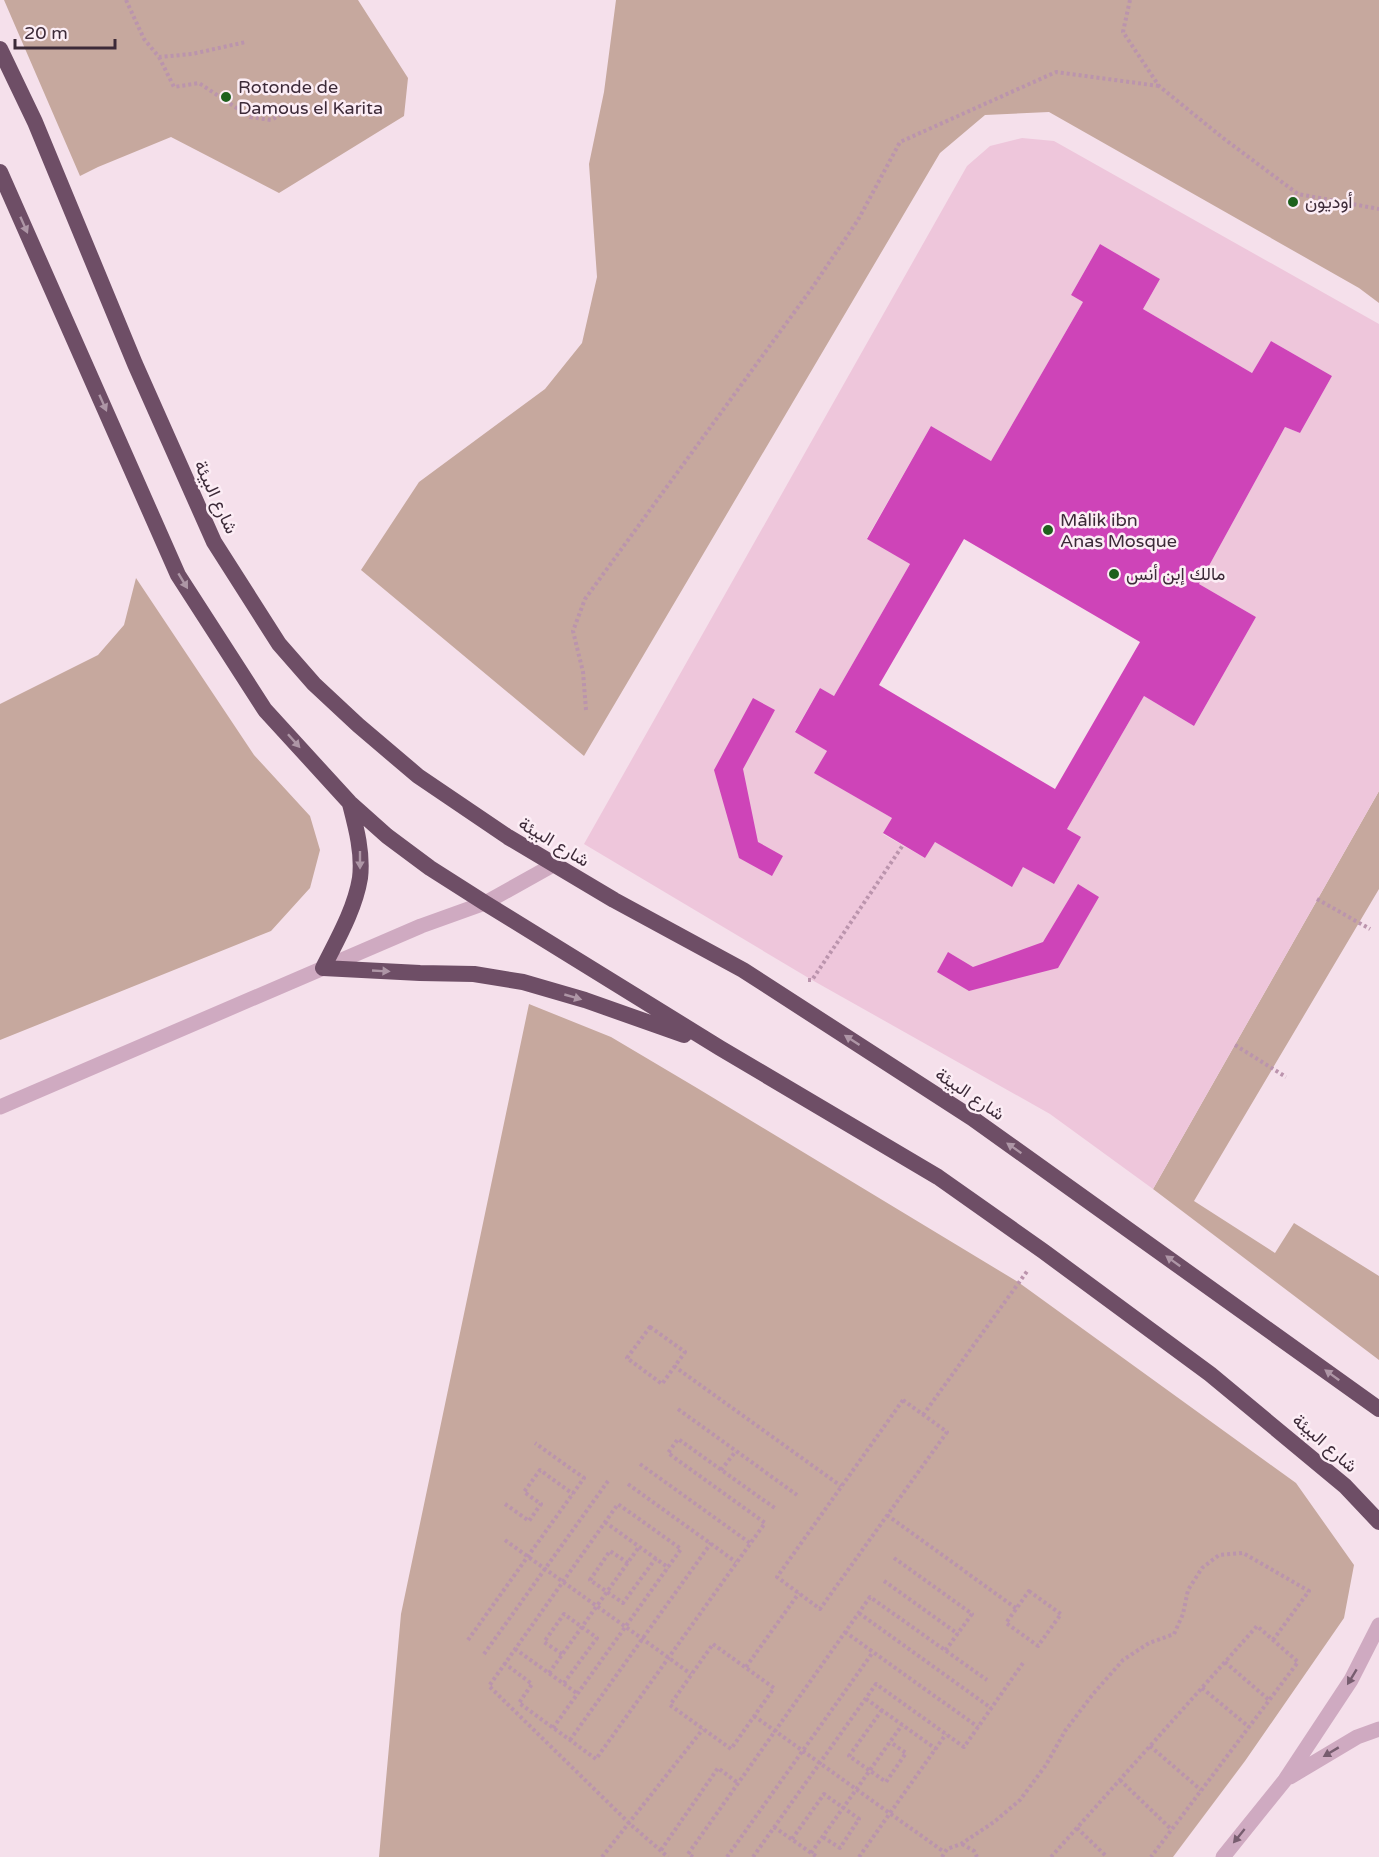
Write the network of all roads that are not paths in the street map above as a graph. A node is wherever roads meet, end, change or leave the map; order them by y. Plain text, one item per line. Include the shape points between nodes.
1 (0, 49) edge
2 (0, 172) edge
3 (350, 803) junction
4 (553, 865) junction
5 (485, 903) junction
6 (323, 968) junction
7 (720, 1048) junction
8 (0, 1107) edge
9 (1379, 1409) edge
10 (1379, 1522) edge
11 (1379, 1625) edge
12 (1379, 1729) edge
13 (1285, 1780) junction
14 (1223, 1857) edge

1 - 4 highway, شارع البيئة via 35,122 214,542 279,644 323,692 418,776
2 -> 3 highway, شارع البيئة via 178,575 266,710
3 - 5 highway, شارع البيئة via 430,868
3 -> 6 highway via 360,849 360,878 343,928
4 - 5 street
9 -> 4 highway, شارع البيئة via 972,1118 743,969
5 - 6 street
5 - 7 highway, شارع البيئة
6 -> 7 highway via 474,974 523,982
6 - 8 street
7 - 10 highway, شارع البيئة via 938,1177 1043,1251 1210,1374 1345,1486
11 -> 13 street via 1351,1680
12 -> 13 street via 1357,1737
13 -> 14 street

